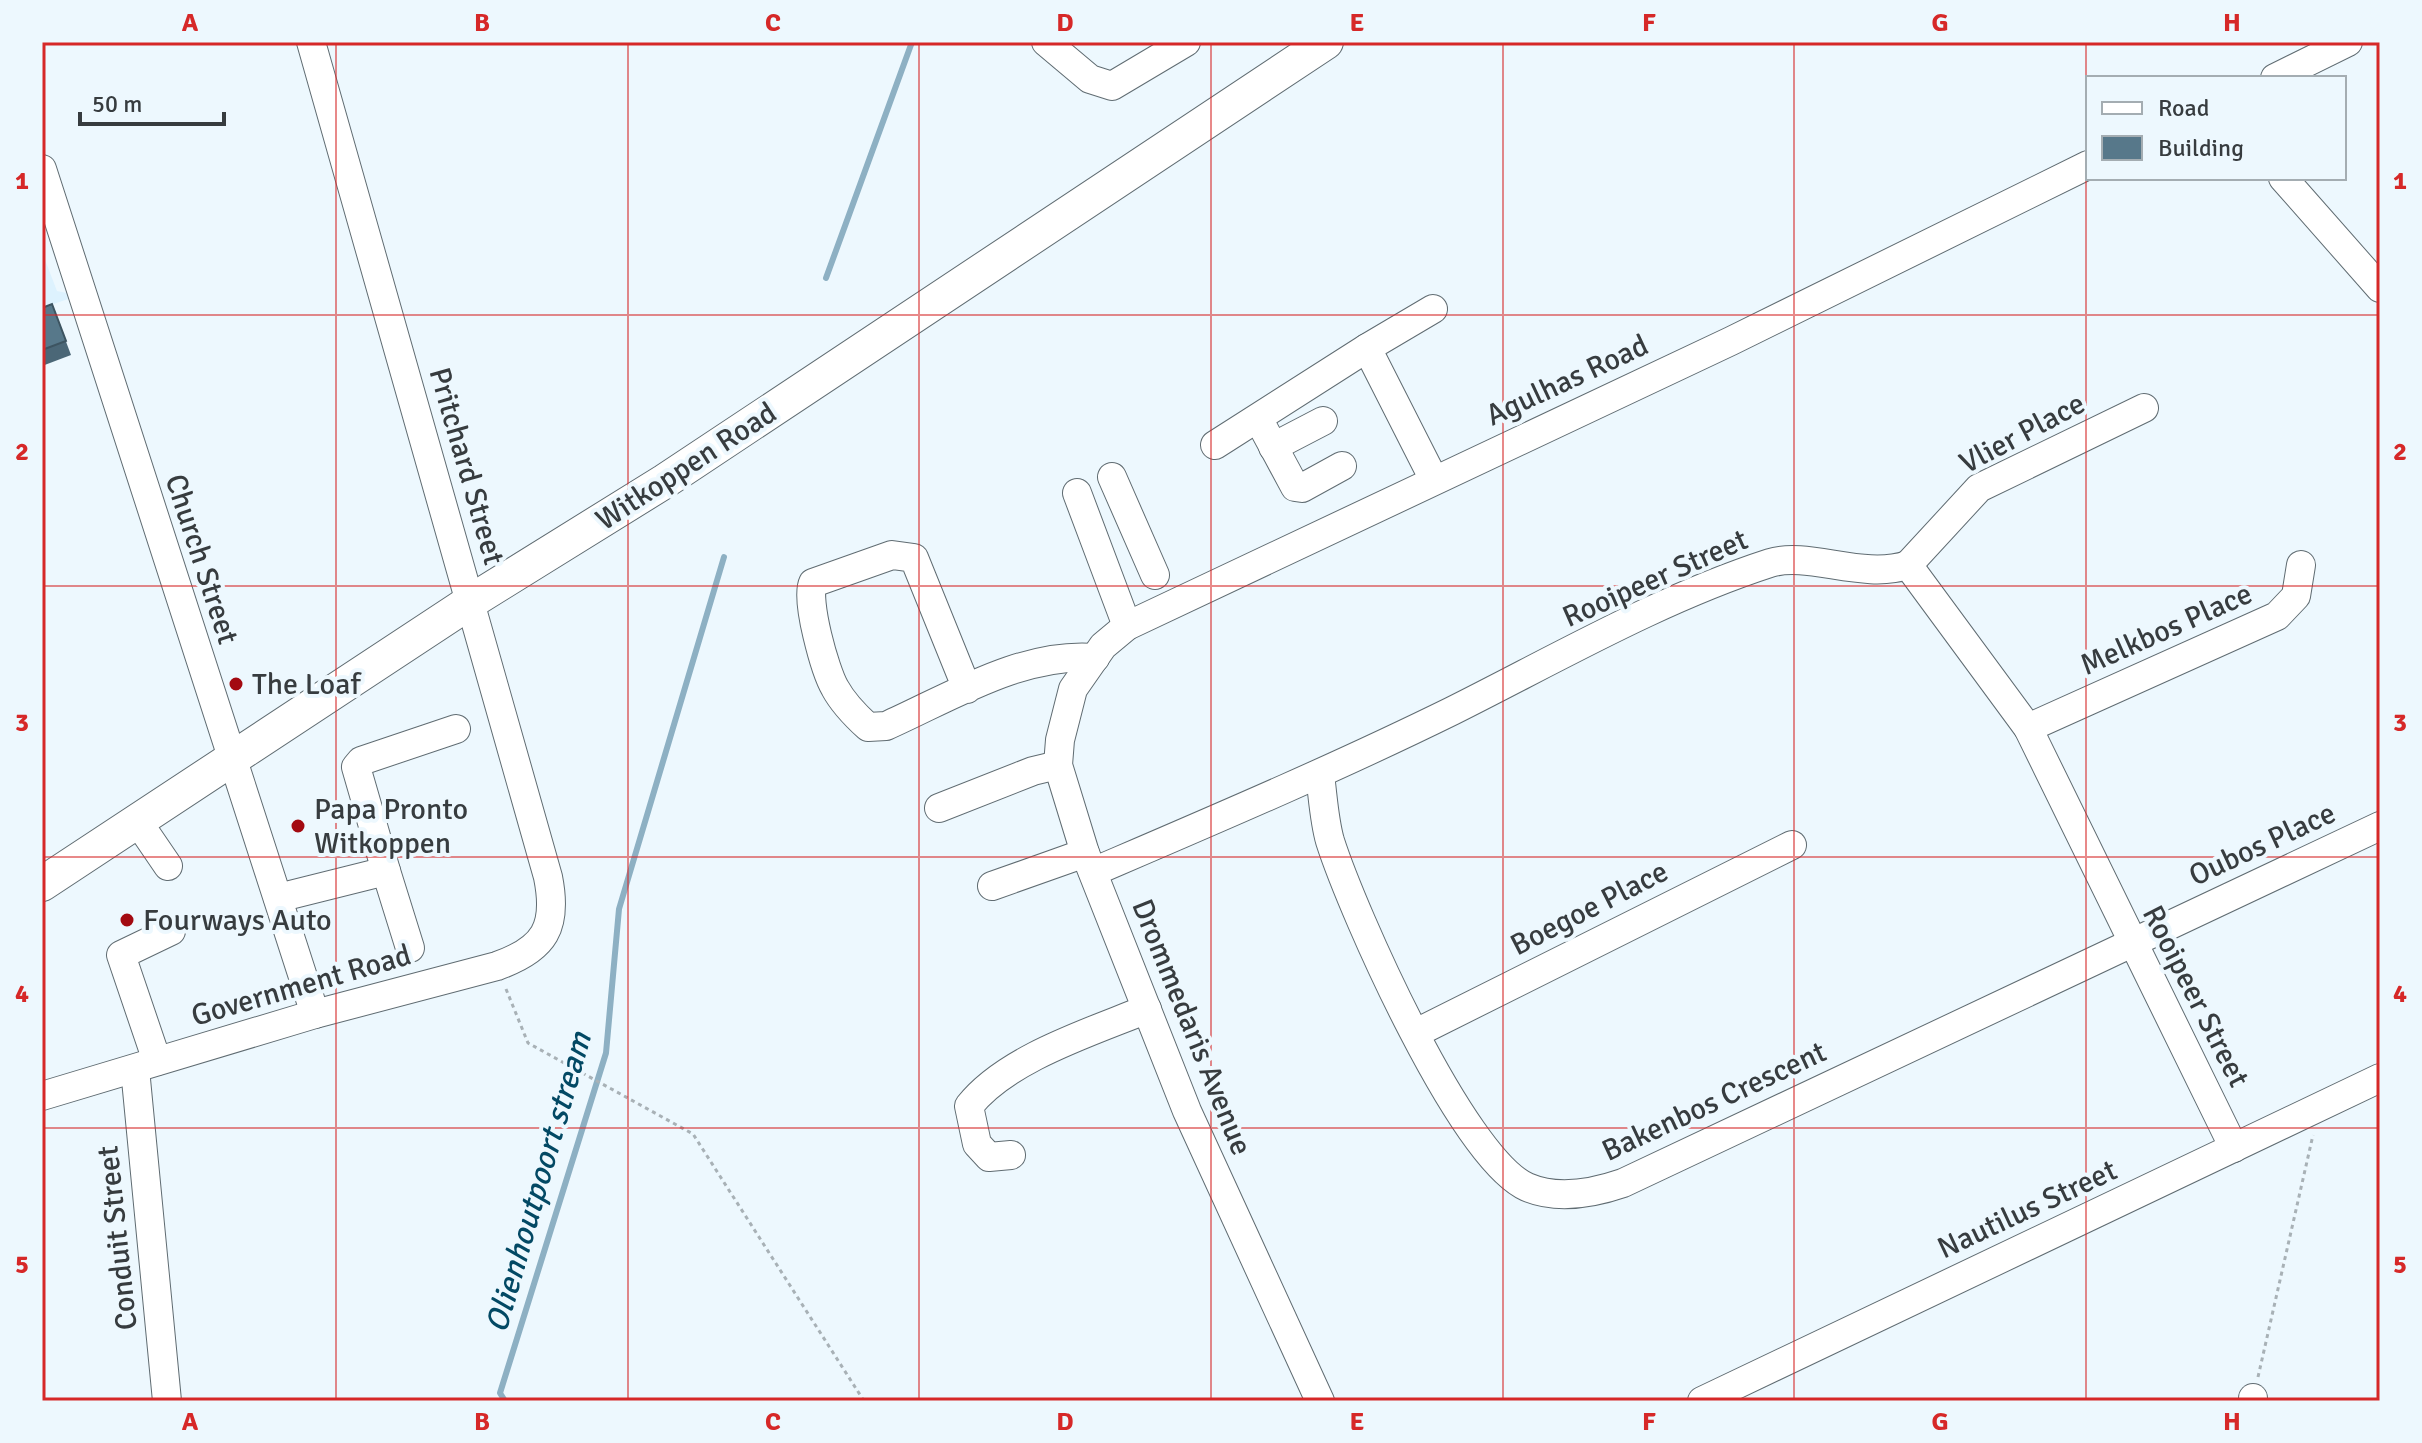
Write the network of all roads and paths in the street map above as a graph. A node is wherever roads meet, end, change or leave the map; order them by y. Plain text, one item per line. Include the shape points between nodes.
1 (311, 42) edge
2 (1046, 42) edge
3 (1186, 42) edge
4 (1326, 42) edge
5 (2348, 42) edge
6 (2279, 76) edge
7 (2086, 166) edge
8 (42, 169) edge
9 (2285, 180) edge
10 (2380, 288) edge
11 (1433, 309) dead end
12 (1367, 348) junction
13 (2144, 408) dead end
14 (1259, 420) junction
15 (1323, 421) dead end
16 (1215, 445) dead end
17 (1273, 447) junction
18 (1342, 466) dead end
19 (1112, 477) dead end
20 (1440, 477) junction
21 (1077, 493) dead end
22 (1133, 523) junction
23 (1092, 541) junction
24 (1908, 565) junction
25 (2301, 565) dead end
26 (1155, 575) dead end
27 (470, 602) junction
28 (1127, 626) junction
29 (1090, 664) junction
30 (967, 689) junction
31 (2028, 728) junction
32 (456, 729) dead end
33 (233, 758) junction
34 (1058, 765) junction
35 (1320, 775) junction
36 (939, 808) dead end
37 (138, 822) junction
38 (2380, 826) edge
39 (1792, 845) dead end
40 (1089, 863) junction
41 (168, 866) dead end
42 (386, 871) junction
43 (42, 884) edge
44 (992, 886) dead end
45 (278, 898) junction
46 (553, 909) joint
47 (171, 931) dead end
48 (2130, 943) junction
49 (410, 948) dead end
50 (497, 966) junction
51 (1147, 1009) junction
52 (315, 1014) junction
53 (1416, 1033) junction
54 (146, 1065) junction
55 (2380, 1078) edge
56 (42, 1096) edge
57 (2319, 1108) junction
58 (2234, 1148) junction
59 (1011, 1155) dead end
60 (2253, 1400) edge
61 (167, 1401) edge
62 (864, 1401) edge
63 (1320, 1401) edge
64 (1702, 1401) edge

1 - 27 street, Pritchard Street
2 - 3 street via 1090,79 1112,86
4 - 27 main road, Witkoppen Road via 691,463
5 - 6 street
7 - 20 street, Agulhas Road
8 - 33 street, Church Street
9 - 10 street
11 - 12 street
12 - 14 street
12 - 20 street via 1406,424 1423,432
13 - 24 street, Vlier Place via 1979,488
14 - 16 street
14 - 17 street
15 - 17 street
17 - 18 street via 1291,483 1299,488
19 - 22 street
20 - 28 street, Agulhas Road
21 - 23 street
22 - 23 street
22 - 26 street
23 - 28 street
24 - 31 street, Rooipeer Street
24 - 35 street, Rooipeer Street via 1858,570 1786,561 1739,574 1675,600
25 - 31 street, Melkbos Place via 2296,596 2277,616
27 - 33 main road, Witkoppen Road
27 - 46 street, Pritchard Street
28 - 29 street, Agulhas Road
29 - 30 street via 1058,657
29 - 34 street, Drommedaris Avenue via 1073,689
30 - 30 street via 886,726 868,727 835,688 811,608 813,583 892,555 914,558
31 - 48 street, Rooipeer Street
32 - 42 street via 356,767
33 - 37 main road, Witkoppen Road
33 - 45 street, Church Street
34 - 36 street
34 - 40 street, Drommedaris Avenue
35 - 40 street, Rooipeer Street
35 - 53 street, Bakenbos Crescent via 1330,840 1365,932
37 - 41 street
37 - 43 main road, Witkoppen Road
38 - 48 street, Oubos Place
39 - 53 street, Boegoe Place
40 - 44 street, Rooipeer Street
40 - 51 street, Drommedaris Avenue
42 - 45 street
42 - 49 street
45 - 52 street, Church Street
46 - 50 street, Government Road via 543,939 520,958
47 - 54 street, Conduit Street via 121,955
48 - 53 street, Bakenbos Crescent via 1623,1183 1583,1194 1528,1187 1494,1161 1446,1091
48 - 58 street, Rooipeer Street
50 - 52 street, Government Road
50 - 62 path via 528,1043 693,1134
51 - 59 street via 1065,1043 993,1080 978,1095 969,1106 977,1144 989,1157
51 - 63 street, Drommedaris Avenue via 1193,1125
52 - 54 street, Government Road
54 - 56 street, Government Road
54 - 61 street, Conduit Street
55 - 57 street, Nautilus Street
57 - 58 street, Nautilus Street
57 - 60 path
58 - 64 street, Nautilus Street

